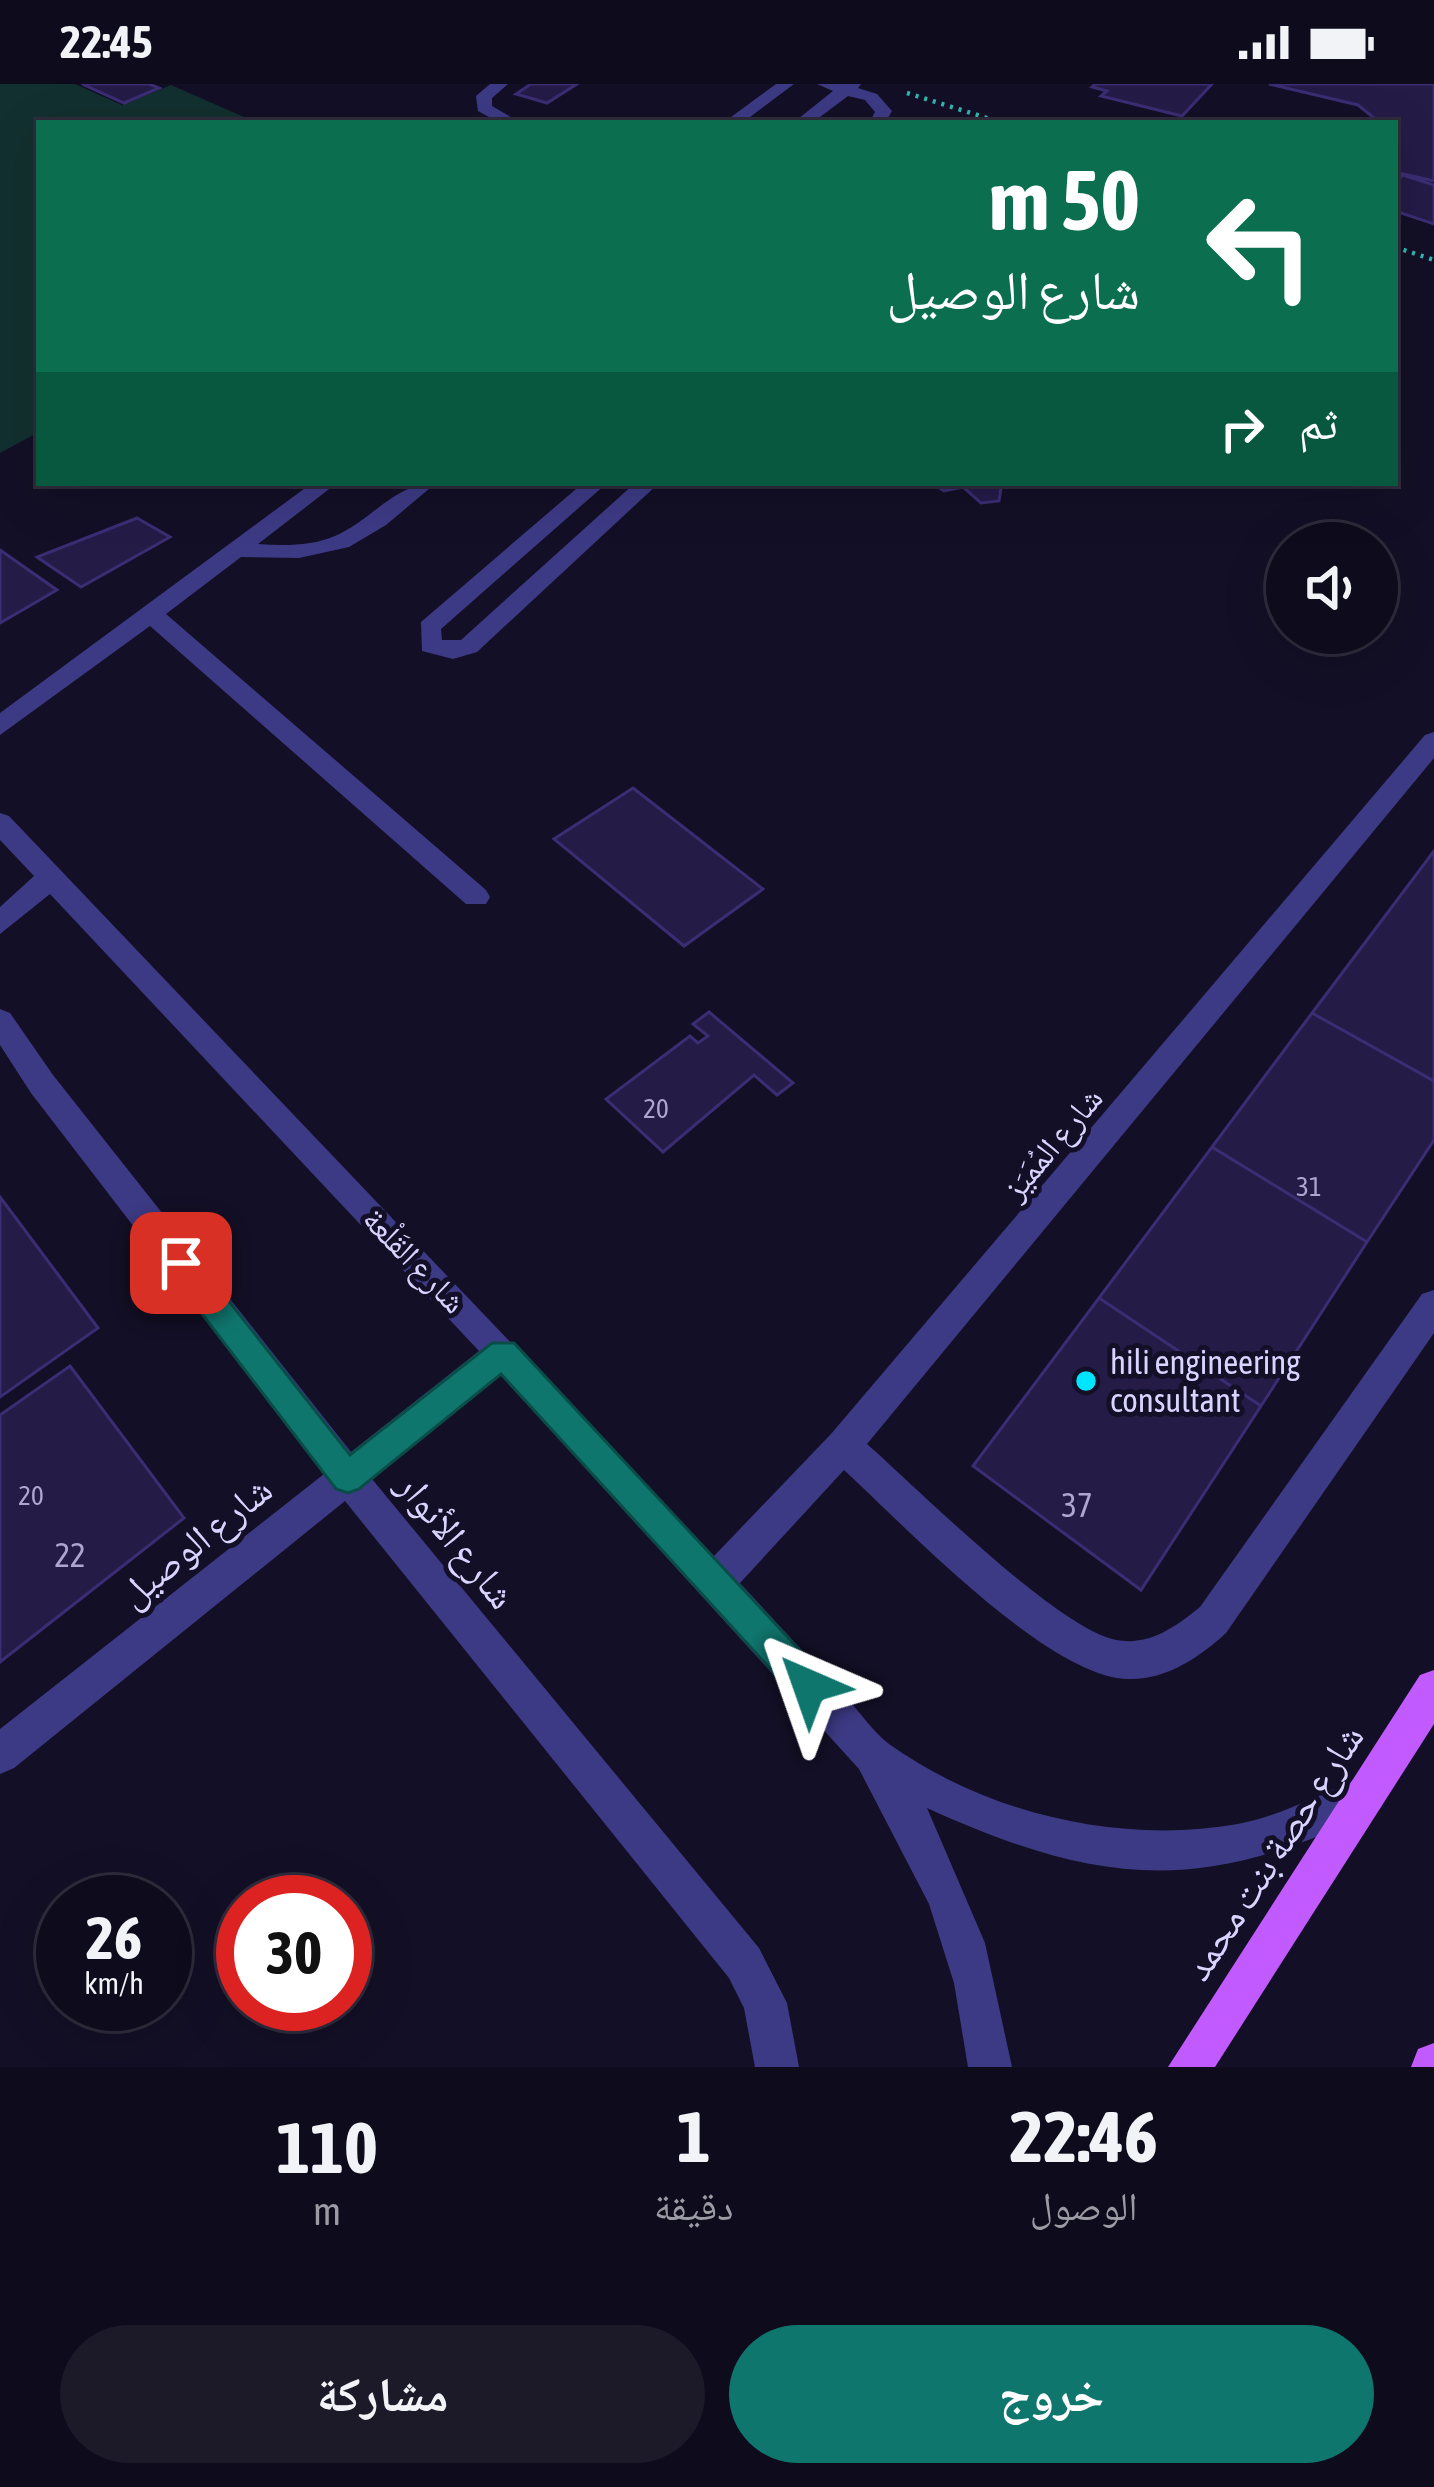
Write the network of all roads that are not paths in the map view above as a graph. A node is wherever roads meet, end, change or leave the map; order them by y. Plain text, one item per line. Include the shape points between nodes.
1 (500, 84) edge
2 (786, 84) edge
3 (825, 84) edge
4 (849, 87) edge
5 (506, 120) edge
6 (735, 120) edge
7 (805, 120) edge
8 (878, 120) edge
9 (322, 486) edge
10 (421, 486) edge
11 (592, 486) edge
12 (645, 486) edge
13 (547, 525) junction
14 (586, 539) junction
15 (238, 550) junction
16 (151, 614) junction
17 (0, 726) edge
18 (1434, 741) edge
19 (0, 823) edge
20 (51, 877) junction
21 (476, 896) dead end
22 (0, 923) edge
23 (0, 1021) edge
24 (1434, 1305) edge
25 (503, 1353) junction
26 (843, 1446) junction
27 (348, 1478) junction
28 (714, 1583) junction
29 (1434, 1689) edge
30 (0, 1754) edge
31 (873, 1755) junction
32 (1371, 1792) junction
33 (777, 2067) edge
34 (990, 2067) edge
35 (1190, 2067) edge

1 - 5 street via 482,102
2 - 6 street
3 - 4 street
4 - 7 street
4 - 8 street via 883,106
9 - 15 street
10 - 15 street via 337,547 297,555
11 - 13 street
12 - 14 street
13 - 14 street
13 - 14 street via 429,627 430,645 469,646
15 - 16 street
16 - 17 street
16 - 21 street
18 - 26 street, شارع المُمَيَز
19 - 20 street, شارع القَلْعة
20 - 22 street
20 - 25 street, شارع القَلْعة
23 - 27 street, شارع الأنوار
24 - 26 street via 1213,1620 1155,1657 1113,1659 1058,1633
25 - 27 street, شارع الوصيل
25 - 28 street, شارع القَلْعة
26 - 28 street, شارع المُمَيَز
27 - 30 street, شارع الوصيل
27 - 33 street, شارع الأنوار via 744,1963 765,2003
28 - 31 street, شارع القَلْعة
29 - 32 main road, شارع حصة بنت محمد
31 - 32 street, شارع القَلْعة via 994,1821 1127,1852 1194,1853 1258,1841 1318,1822
31 - 34 street, شارع القَلْعة via 920,1829 958,1916
32 - 35 main road, شارع حصة بنت محمد

